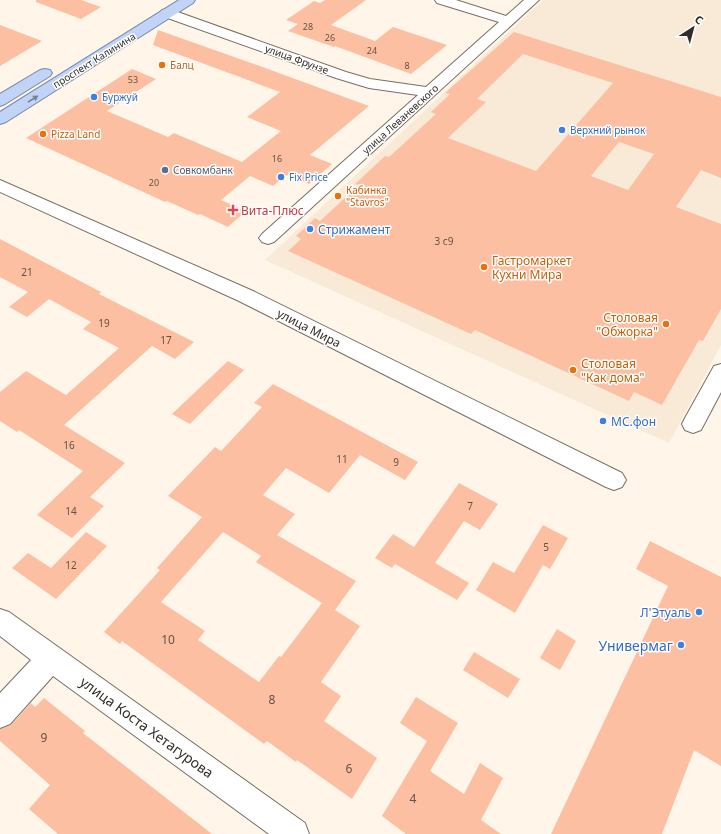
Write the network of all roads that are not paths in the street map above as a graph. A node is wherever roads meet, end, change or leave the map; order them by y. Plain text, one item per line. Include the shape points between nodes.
1 (188, 0) edge
2 (442, 0) edge
3 (532, 0) edge
4 (166, 7) edge
5 (509, 21) junction
6 (75, 55) dead end
7 (54, 68) dead end
8 (430, 92) junction
9 (0, 101) edge
10 (0, 120) edge
11 (0, 185) edge
12 (268, 238) dead end
13 (721, 372) edge
14 (693, 424) dead end
15 (614, 480) dead end
16 (0, 621) edge
17 (51, 658) junction
18 (0, 714) edge
19 (294, 834) edge

1 - 4 main road, проспект Калинина
2 - 5 street
3 - 5 street, улица Леваневского
4 - 6 main road, проспект Калинина
4 - 8 street, улица Фрунзе via 341,75
10 -> 4 main road, проспект Калинина
5 - 8 street, улица Леваневского
7 - 9 main road, проспект Калинина
8 - 12 street, улица Леваневского
11 - 15 street, улица Мира via 246,296
13 - 14 street
16 - 17 street, улица Коста Хетагурова
17 - 18 street
17 - 19 street, улица Коста Хетагурова

